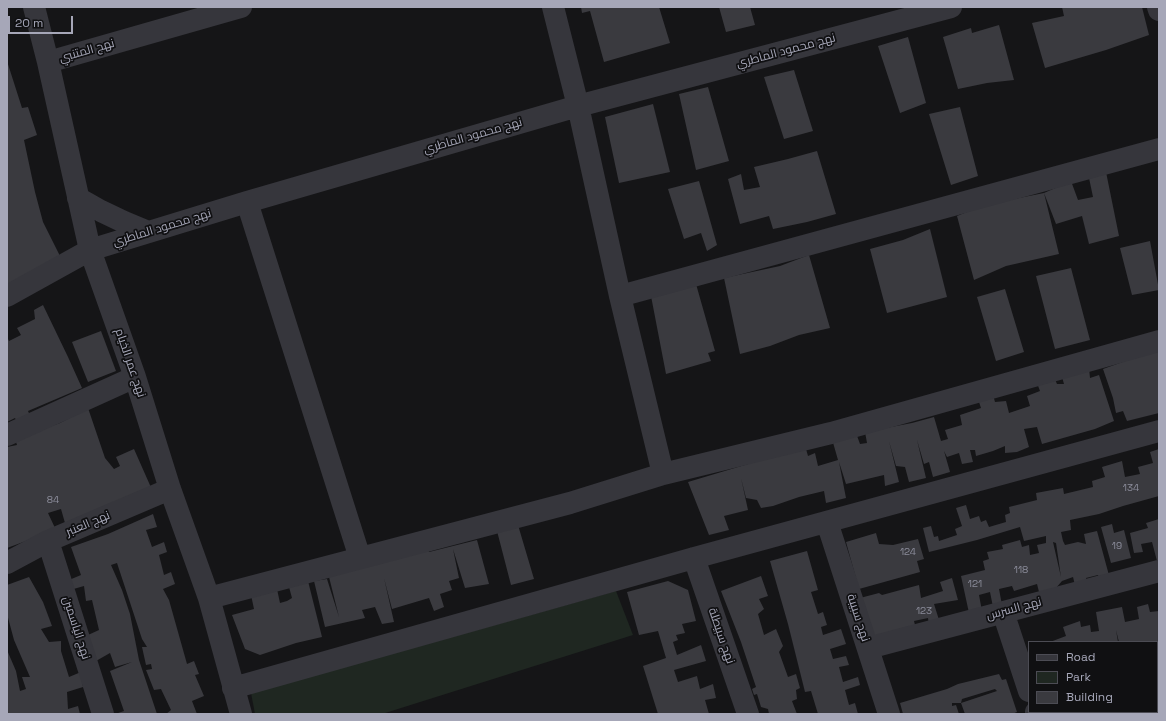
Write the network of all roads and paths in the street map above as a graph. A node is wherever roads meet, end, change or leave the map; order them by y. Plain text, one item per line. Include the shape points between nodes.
1 (34, 7) edge
2 (241, 7) edge
3 (553, 7) edge
4 (950, 7) edge
5 (1158, 7) edge
6 (1159, 10) edge
7 (48, 62) junction
8 (578, 106) junction
9 (1159, 149) edge
10 (78, 198) junction
11 (247, 202) junction
12 (148, 232) junction
13 (90, 250) junction
14 (7, 296) edge
15 (620, 296) junction
16 (1159, 341) edge
17 (135, 377) junction
18 (1159, 431) edge
19 (7, 435) edge
20 (663, 474) junction
21 (170, 489) junction
22 (827, 522) junction
23 (48, 541) junction
24 (360, 558) junction
25 (694, 558) junction
26 (7, 563) edge
27 (1159, 570) edge
28 (209, 598) junction
29 (1003, 612) junction
30 (868, 648) junction
31 (234, 688) junction
32 (1028, 688) edge
33 (103, 714) edge
34 (242, 714) edge
35 (748, 714) edge
36 (890, 714) edge

1 - 7 street, نهج عمر الخيام
2 - 7 street, نهج المتنبي
3 - 8 street
4 - 8 street, نهج محمود الماطري
5 - 6 street
7 - 10 street, نهج عمر الخيام
8 - 11 street, نهج محمود الماطري
8 - 15 street
9 - 15 street
10 - 12 street via 118,220
10 - 13 street, نهج عمر الخيام
11 - 12 street, نهج محمود الماطري
11 - 24 street
12 - 13 street, نهج محمود الماطري
13 - 14 street, نهج محمود الماطري
13 - 17 street, نهج عمر الخيام
15 - 20 street
16 - 20 street via 831,433
17 - 19 street
17 - 21 street, نهج عمر الخيام
18 - 22 street
20 - 24 street via 570,503
21 - 23 street, نهج العنبر
21 - 28 street, نهج عمر الخيام
22 - 25 street
22 - 30 street, نهج سبيبة
23 - 26 street, نهج العنبر
23 - 33 street, نهج الياسمين
24 - 28 street
25 - 31 street
25 - 35 street, نهج سبيطلة
27 - 29 street, نهج السرس
28 - 31 street, نهج عمر الخيام
29 - 30 street, نهج السرس
29 - 32 street
30 - 36 street, نهج سبيبة
31 - 34 street, نهج عمر الخيام

